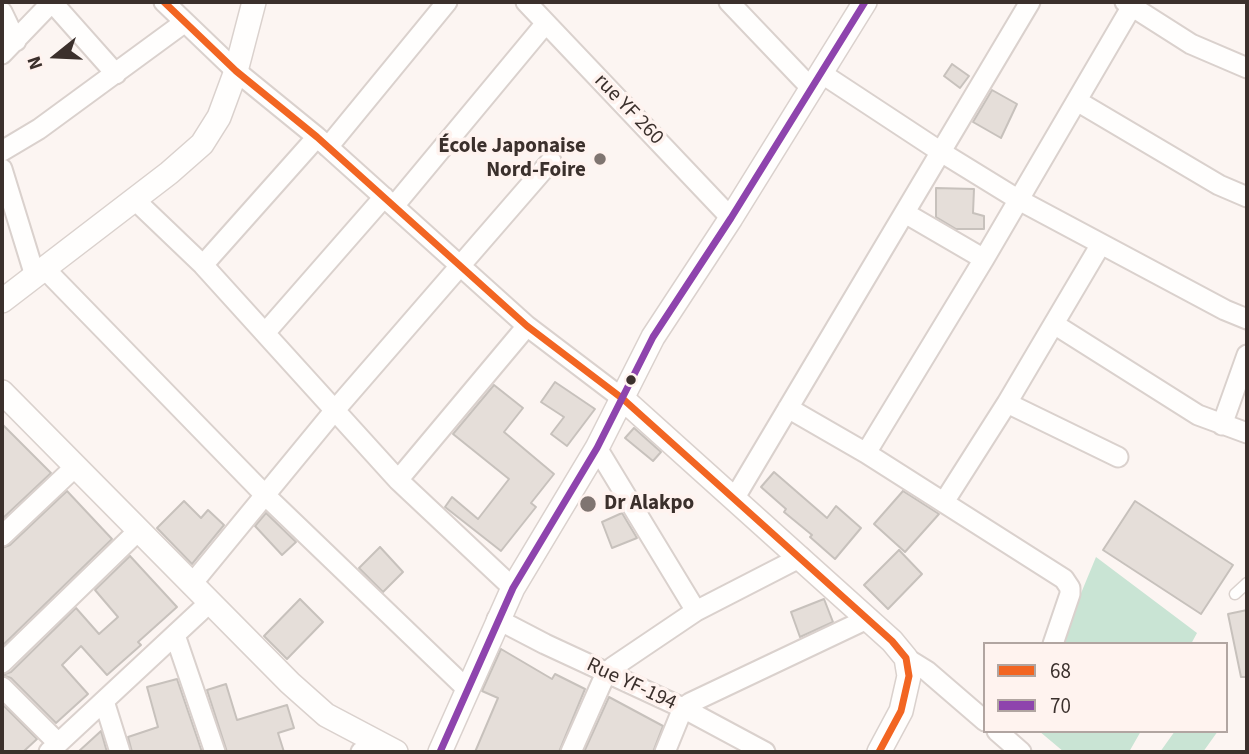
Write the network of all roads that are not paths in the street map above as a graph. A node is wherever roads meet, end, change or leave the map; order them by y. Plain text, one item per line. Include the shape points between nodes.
1 (52, 2) edge
2 (164, 2) edge
3 (254, 2) edge
4 (447, 2) edge
5 (526, 2) edge
6 (729, 2) edge
7 (865, 2) edge
8 (1027, 3) edge
9 (1128, 4) edge
10 (2, 12) edge
11 (185, 22) junction
12 (546, 23) junction
13 (9, 47) edge
14 (1247, 68) edge
15 (236, 71) junction
16 (116, 74) junction
17 (816, 81) junction
18 (1077, 101) junction
19 (323, 142) junction
20 (2, 151) edge
21 (941, 152) junction
22 (551, 161) dead end
23 (2, 169) edge
24 (1247, 197) edge
25 (135, 200) junction
26 (1019, 200) junction
27 (389, 202) junction
28 (905, 212) junction
29 (731, 218) junction
30 (1101, 244) junction
31 (984, 259) junction
32 (203, 265) junction
33 (460, 265) junction
34 (40, 272) junction
35 (2, 301) edge
36 (1247, 319) edge
37 (1054, 324) junction
38 (527, 326) junction
39 (265, 332) junction
40 (1247, 355) edge
41 (2, 392) edge
42 (623, 399) junction
43 (1007, 403) junction
44 (788, 408) junction
45 (335, 410) junction
46 (1222, 425) junction
47 (1247, 433) edge
48 (597, 448) junction
49 (866, 453) junction
50 (1118, 457) dead end
51 (75, 467) junction
52 (398, 480) junction
53 (265, 495) junction
54 (734, 499) junction
55 (944, 502) junction
56 (138, 531) junction
57 (2, 536) edge
58 (801, 557) junction
59 (1247, 583) edge
60 (191, 585) junction
61 (513, 588) junction
62 (1235, 594) dead end
63 (209, 603) junction
64 (695, 611) junction
65 (497, 619) junction
66 (867, 619) junction
67 (175, 635) junction
68 (1054, 642) edge
69 (906, 658) junction
70 (2, 663) edge
71 (606, 673) junction
72 (2, 687) edge
73 (468, 690) junction
74 (104, 701) junction
75 (683, 708) junction
76 (983, 718) edge
77 (53, 748) edge
78 (380, 750) edge
79 (121, 752) edge
80 (215, 752) edge
81 (440, 752) edge
82 (570, 752) edge
83 (665, 752) edge
84 (761, 752) edge
85 (878, 752) edge

1 - 13 street
1 - 16 street
2 - 11 street
3 - 15 street
4 - 19 street
5 - 12 street, rue YF 260
6 - 17 street
7 - 17 street
8 - 21 street
9 - 14 street via 1191,44
9 - 18 street
10 - 13 street
11 - 15 street
11 - 16 street
12 - 27 street
12 - 29 street, rue YF 260
15 - 19 street
15 - 25 street via 219,117 202,144
16 - 20 street
17 - 21 street
17 - 29 street
18 - 24 street
18 - 26 street
19 - 27 street
19 - 32 street
21 - 26 street
21 - 28 street
22 - 33 street
23 - 34 street
25 - 32 street
25 - 34 street
26 - 30 street
26 - 31 street
27 - 33 street
27 - 39 street
28 - 31 street
28 - 44 street
29 - 42 street via 653,337
30 - 36 street
30 - 37 street
31 - 49 street
32 - 39 street
33 - 38 street
33 - 45 street
34 - 35 street
34 - 53 street
37 - 43 street
37 - 46 street via 1198,415
38 - 42 street
38 - 52 street
39 - 45 street
40 - 46 street
41 - 51 street
42 - 48 street
42 - 54 street
43 - 50 street
43 - 55 street
44 - 49 street
44 - 54 street
45 - 52 street
45 - 53 street
46 - 47 street
48 - 61 street
48 - 64 street
49 - 55 street
51 - 56 street
51 - 57 street
52 - 61 street
53 - 60 street
53 - 73 street
54 - 58 street
55 - 68 street via 1068,584 1070,594
56 - 60 street
56 - 70 street
58 - 64 street
58 - 66 street
59 - 62 lane
60 - 63 street
61 - 65 street
63 - 67 street
63 - 78 street via 326,715
64 - 71 street
65 - 71 street, Rue YF-194
65 - 73 street
66 - 69 street
66 - 75 street
67 - 74 street
67 - 80 street
69 - 76 street
69 - 85 street via 909,676 901,711
71 - 75 street, Rue YF-194
71 - 82 street
72 - 77 street
73 - 81 street
74 - 77 street
74 - 79 street
75 - 83 street
75 - 84 street, Rue YF-194

